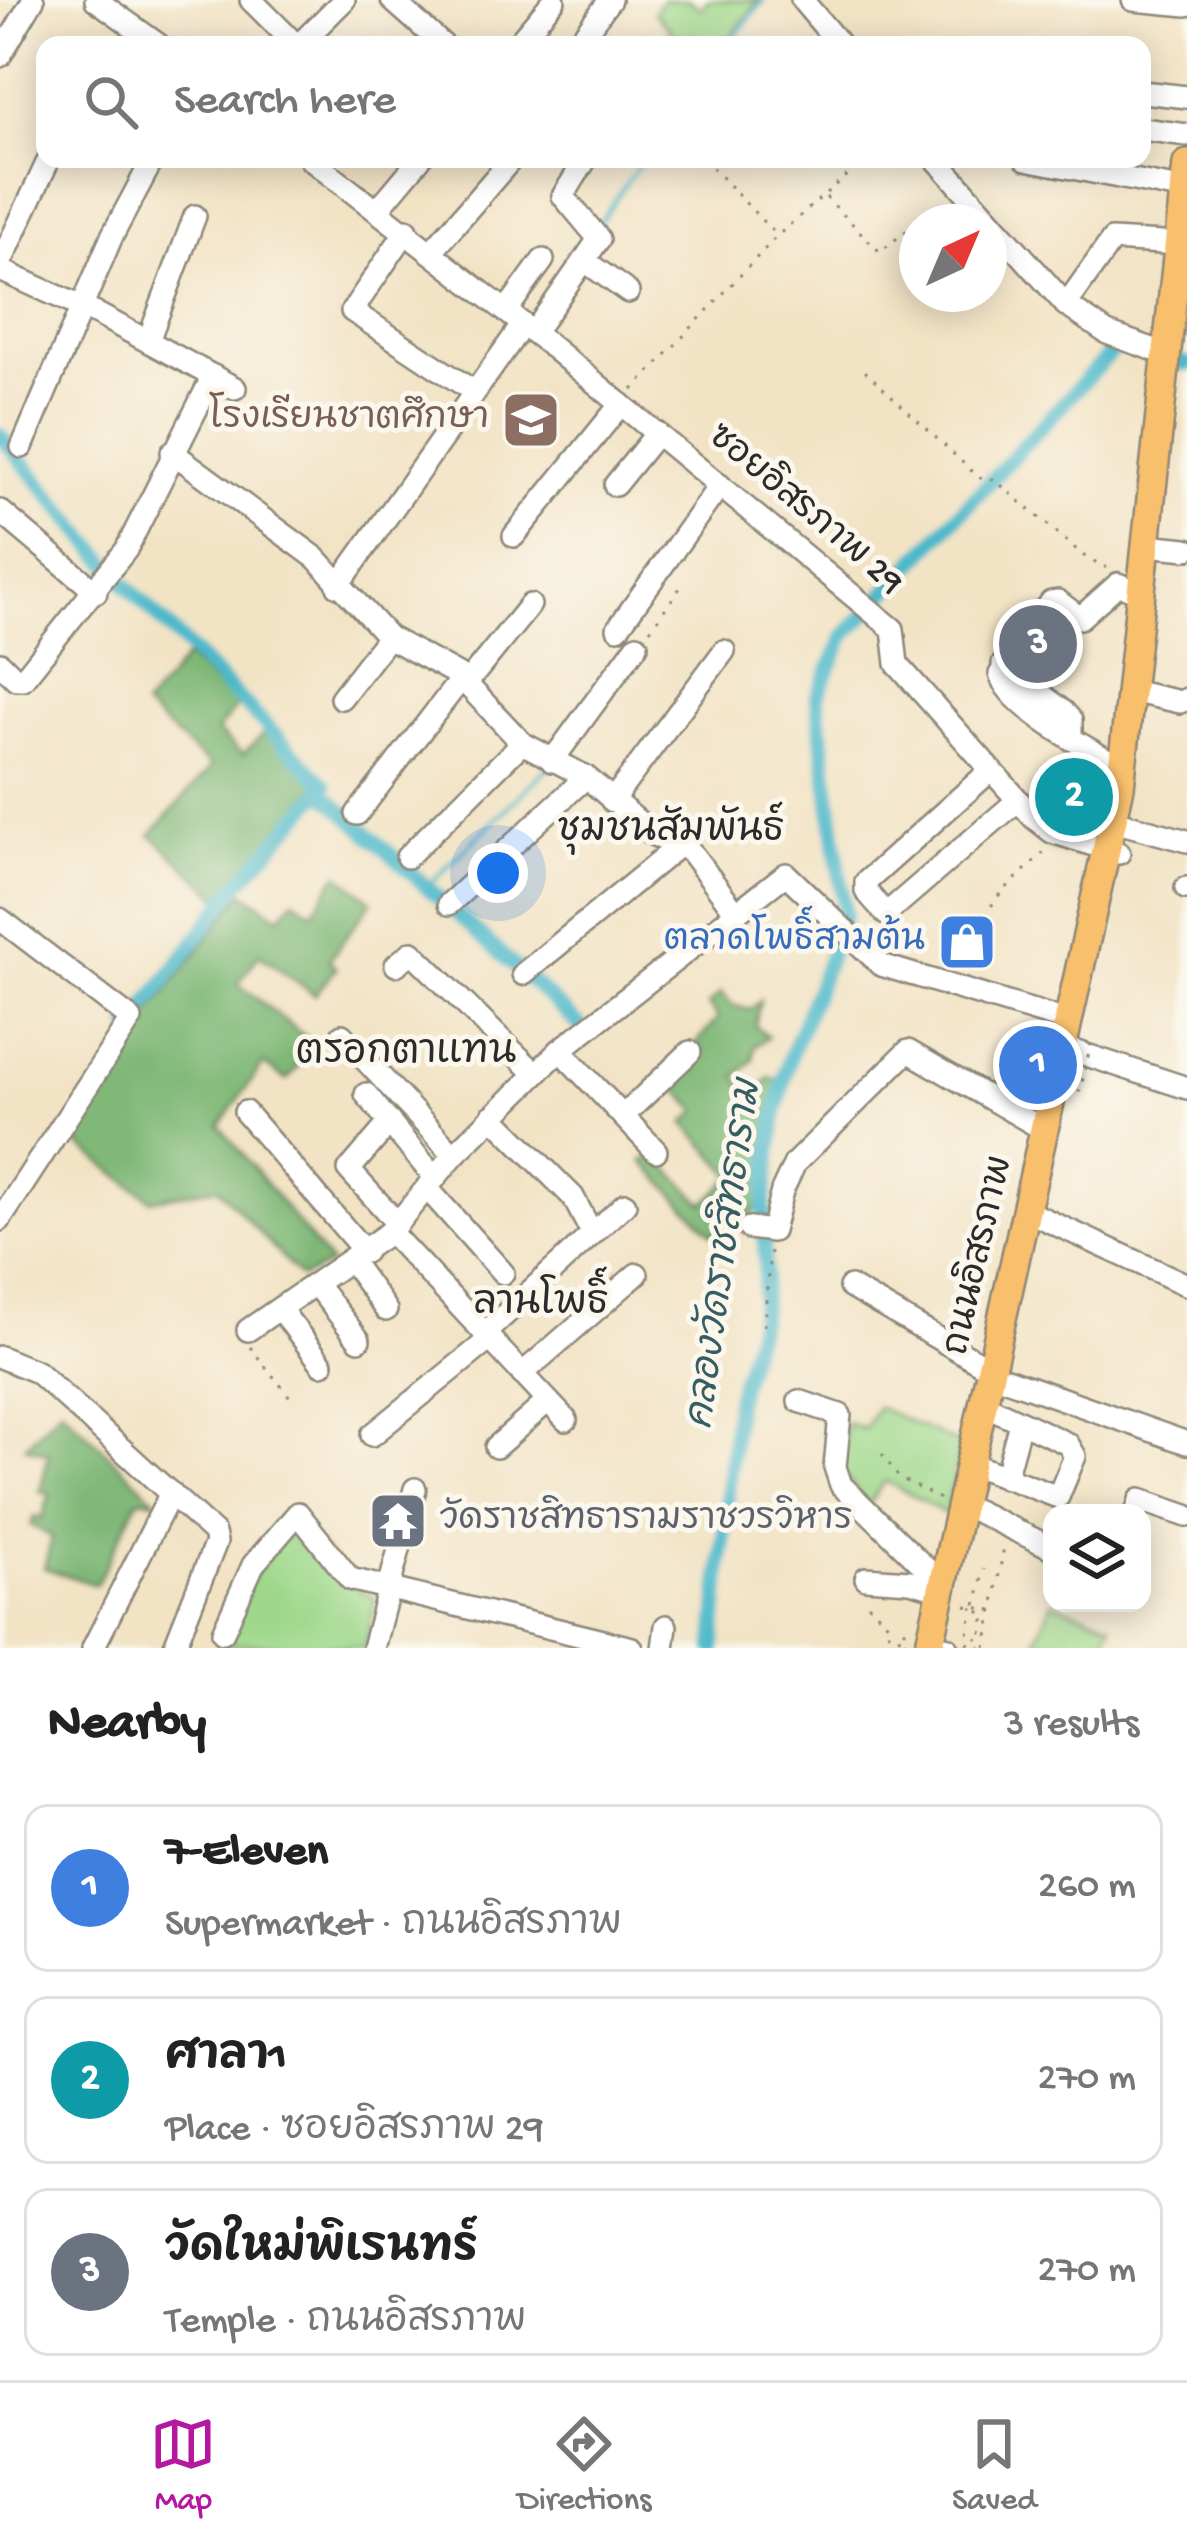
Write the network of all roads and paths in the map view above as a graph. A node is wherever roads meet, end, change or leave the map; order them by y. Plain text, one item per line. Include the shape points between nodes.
1 (33, 0) edge
2 (96, 0) edge
3 (250, 0) edge
4 (344, 0) edge
5 (392, 0) edge
6 (554, 0) edge
7 (610, 0) edge
8 (802, 0) edge
9 (1133, 0) edge
10 (1187, 5) edge
11 (146, 36) edge
12 (288, 36) edge
13 (307, 36) edge
14 (433, 36) edge
15 (524, 36) edge
16 (583, 36) edge
17 (832, 36) edge
18 (0, 56) edge
19 (1151, 93) edge
20 (1187, 97) edge
21 (1151, 131) edge
22 (1187, 135) edge
23 (45, 168) edge
24 (149, 168) edge
25 (323, 168) edge
26 (412, 168) edge
27 (504, 168) edge
28 (580, 168) edge
29 (713, 168) edge
30 (856, 168) edge
31 (944, 168) edge
32 (1106, 168) edge
33 (1186, 177) edge
34 (824, 196) junction
35 (379, 208) junction
36 (195, 216) dead end
37 (406, 230) junction
38 (777, 236) junction
39 (899, 237) edge
40 (1179, 244) junction
41 (432, 251) junction
42 (543, 260) dead end
43 (585, 261) junction
44 (0, 267) edge
45 (628, 292) dead end
46 (1187, 294) edge
47 (1066, 305) junction
48 (80, 307) junction
49 (521, 323) junction
50 (148, 341) junction
51 (1173, 362) junction
52 (865, 371) dead end
53 (213, 376) junction
54 (235, 388) dead end
55 (473, 391) junction
56 (621, 404) junction
57 (657, 433) junction
58 (22, 447) dead end
59 (172, 452) junction
60 (615, 485) dead end
61 (720, 485) junction
62 (0, 511) edge
63 (514, 536) dead end
64 (1164, 546) edge
65 (101, 586) junction
66 (338, 586) junction
67 (680, 588) dead end
68 (1141, 590) junction
69 (530, 605) dead end
70 (618, 628) dead end
71 (388, 637) junction
72 (638, 645) joint
73 (724, 651) dead end
74 (0, 663) edge
75 (464, 681) junction
76 (1144, 694) junction
77 (341, 698) dead end
78 (1187, 699) edge
79 (522, 743) junction
80 (552, 761) junction
81 (1122, 768) junction
82 (990, 771) junction
83 (586, 777) junction
84 (961, 800) junction
85 (612, 801) junction
86 (1018, 801) junction
87 (357, 814) dead end
88 (1125, 824) junction
89 (986, 827) junction
90 (1061, 835) junction
91 (1187, 841) edge
92 (676, 848) junction
93 (1113, 851) junction
94 (407, 857) dead end
95 (448, 904) dead end
96 (735, 911) junction
97 (0, 919) edge
98 (404, 958) dead end
99 (523, 974) dead end
100 (943, 983) junction
101 (342, 1035) dead end
102 (1075, 1039) junction
103 (560, 1050) junction
104 (690, 1052) dead end
105 (536, 1074) junction
106 (1043, 1082) dead end
107 (1187, 1088) edge
108 (366, 1094) dead end
109 (244, 1112) dead end
110 (492, 1116) junction
111 (623, 1116) junction
112 (390, 1122) junction
113 (1046, 1131) junction
114 (656, 1151) dead end
115 (454, 1155) junction
116 (431, 1183) junction
117 (625, 1204) dead end
118 (1035, 1215) junction
119 (0, 1220) edge
120 (586, 1224) dead end
121 (394, 1228) junction
122 (765, 1230) joint
123 (358, 1256) junction
124 (503, 1273) dead end
125 (637, 1274) dead end
126 (316, 1285) junction
127 (1187, 1285) edge
128 (850, 1287) dead end
129 (280, 1310) junction
130 (386, 1310) dead end
131 (764, 1325) dead end
132 (248, 1330) joint
133 (488, 1336) junction
134 (359, 1340) dead end
135 (0, 1357) edge
136 (322, 1364) dead end
137 (522, 1374) junction
138 (996, 1374) junction
139 (799, 1401) dead end
140 (294, 1402) dead end
141 (547, 1402) junction
142 (1001, 1413) junction
143 (566, 1420) dead end
144 (372, 1435) dead end
145 (1187, 1443) edge
146 (496, 1447) dead end
147 (882, 1454) dead end
148 (986, 1473) junction
149 (415, 1490) dead end
150 (171, 1493) junction
151 (1057, 1504) edge
152 (1139, 1504) edge
153 (964, 1508) junction
154 (1187, 1516) edge
155 (1007, 1527) junction
156 (1043, 1544) edge
157 (984, 1569) dead end
158 (866, 1578) dead end
159 (387, 1591) junction
160 (960, 1599) junction
161 (868, 1604) dead end
162 (993, 1610) junction
163 (224, 1633) dead end
164 (949, 1646) edge
165 (93, 1648) edge
166 (174, 1648) edge
167 (373, 1648) edge
168 (632, 1648) edge
169 (891, 1648) edge
170 (929, 1648) edge
171 (984, 1648) edge

1 - 18 street
2 - 11 street
3 - 12 street
4 - 13 street
5 - 14 street
6 - 15 street
7 - 16 street
8 - 17 street
9 - 10 street
19 - 20 street
21 - 22 street
23 - 44 street
24 - 48 street
25 - 35 street, ซอยอิสรภาพ 29
26 - 35 street
27 - 41 street
28 - 43 street via 563,196 596,230
29 - 38 path
30 - 34 path
31 - 47 street
32 - 33 street
33 - 40 main road, ถนนอิสรภาพ
34 - 38 path
34 - 39 path via 880,252
35 - 37 street, ซอยอิสรภาพ 29
36 - 50 street
37 - 41 street, ซอยอิสรภาพ 29
37 - 55 street via 352,311
38 - 56 path
40 - 47 street via 1112,240
40 - 51 main road, ถนนอิสรภาพ
41 - 49 street, ซอยอิสรภาพ 29
42 - 49 street
43 - 45 street
43 - 49 street
44 - 48 street
46 - 51 main road
47 - 51 street
48 - 50 street
48 - 58 street
49 - 55 street
49 - 56 street, ซอยอิสรภาพ 29
50 - 53 street
51 - 64 main road, ถนนอิสรภาพ
52 - 68 path via 978,477 995,480 1084,556
53 - 54 street
53 - 59 street
55 - 66 street
56 - 57 street, ซอยอิสรภาพ 29
56 - 63 street
57 - 60 street
57 - 61 street, ซอยอิสรภาพ 29
59 - 65 street
59 - 66 street via 316,558
61 - 70 street
61 - 82 street, ซอยอิสรภาพ 29 via 898,634 897,664
62 - 65 street
64 - 68 main road, ถนนอิสรภาพ
64 - 76 main road
65 - 74 street via 23,679
66 - 71 street
67 - 72 path
68 - 81 main road, ถนนอิสรภาพ
68 - 81 street via 1112,586 1080,618 1051,602 1003,664 1064,712 1071,739
69 - 75 street
71 - 75 street
71 - 77 street
72 - 80 street
73 - 85 street
75 - 79 street
75 - 87 street
76 - 78 street
76 - 88 main road
79 - 80 street
79 - 94 street
80 - 83 street
81 - 93 main road, ถนนอิสรภาพ
82 - 84 street
82 - 86 street, ซอยอิสรภาพ 29
83 - 85 street
83 - 95 street
84 - 89 street
84 - 89 street via 866,883 886,914
85 - 92 street
86 - 89 street
86 - 90 street, ซอยอิสรภาพ 29
88 - 91 street
88 - 93 main road
90 - 93 street, ซอยอิสรภาพ 29
90 - 100 path via 997,897
92 - 96 street via 695,856
92 - 99 street
93 - 102 main road, ถนนอิสรภาพ
96 - 100 street via 786,874 881,964
96 - 103 street
97 - 119 street via 131,1019
98 - 105 street
100 - 102 street
101 - 115 street
102 - 106 path, bridge via 1080,1090
102 - 107 street
102 - 113 main road, ถนนอิสรภาพ
102 - 118 main road
103 - 105 street
103 - 111 street
104 - 111 street
105 - 110 street
108 - 112 street
109 - 123 street
110 - 115 street
110 - 120 street via 569,1193
111 - 114 street
112 - 116 street
112 - 121 street via 349,1170
113 - 118 main road, ถนนอิสรภาพ
113 - 122 street via 908,1051 795,1163
115 - 116 street
116 - 121 street
116 - 124 street
117 - 133 street
118 - 127 street
118 - 138 main road
121 - 123 street
121 - 133 street
122 - 131 path
123 - 126 street
123 - 130 street
125 - 137 street
126 - 129 street
126 - 134 street
128 - 138 street
129 - 132 street
129 - 136 street
132 - 140 path via 248,1344
133 - 137 street
133 - 144 street
135 - 150 street via 38,1372
137 - 141 street
138 - 142 main road
138 - 145 street
139 - 160 street via 840,1415 841,1485
141 - 143 street
141 - 146 street
142 - 148 main road
142 - 148 street via 1068,1444 1075,1456 1061,1497
147 - 153 path via 899,1478
148 - 151 street
148 - 153 main road
148 - 160 main road
149 - 159 street
150 - 165 street
150 - 166 street via 216,1537
152 - 154 street
153 - 155 street
153 - 164 main road
155 - 156 street
155 - 162 path
157 - 160 path
158 - 160 street via 910,1581
159 - 163 street via 350,1579 298,1513 253,1564
159 - 167 street
159 - 168 street
160 - 160 path via 968,1634 981,1640 982,1620
160 - 162 path
160 - 170 main road
161 - 169 path via 890,1625
162 - 171 path
164 - 171 path

